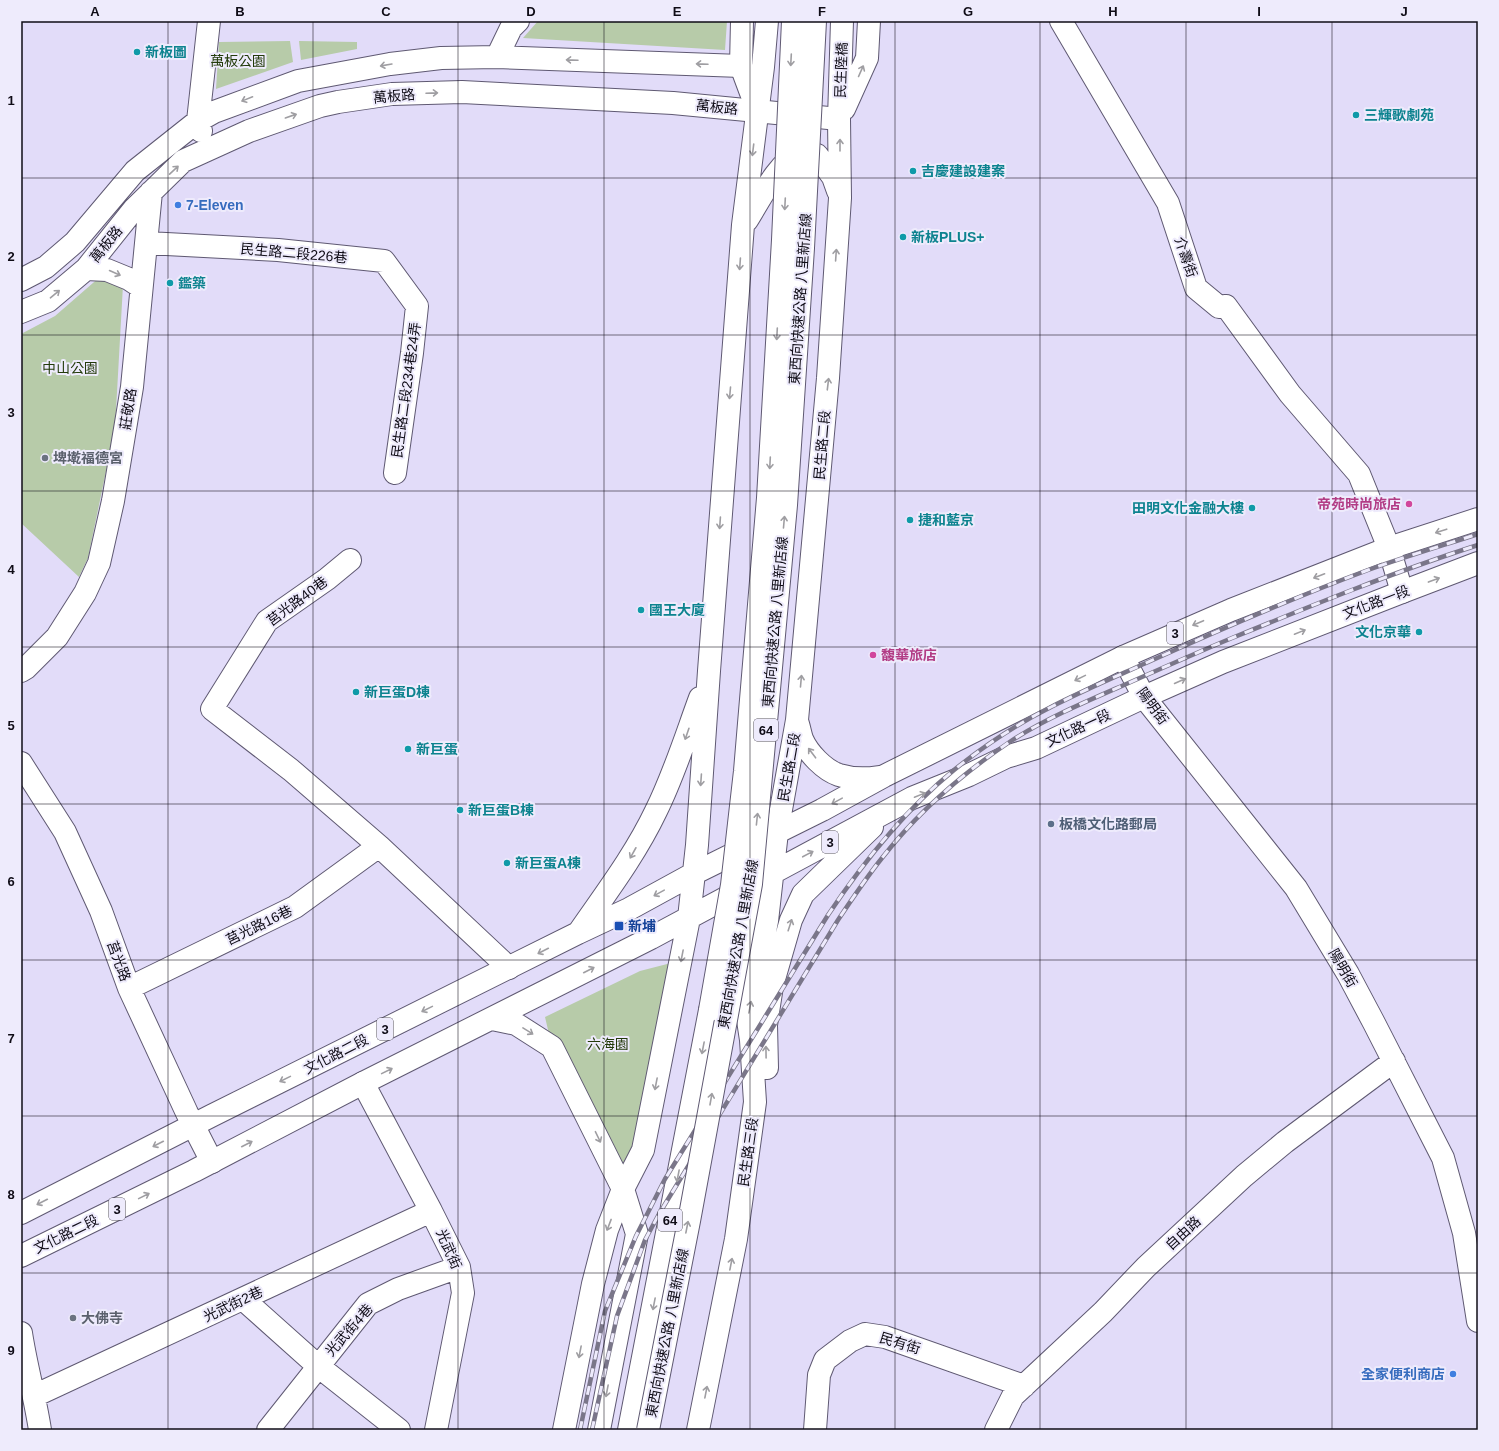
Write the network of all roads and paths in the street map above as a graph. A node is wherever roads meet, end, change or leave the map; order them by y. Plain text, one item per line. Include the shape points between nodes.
1 (209, 21) edge
2 (518, 21) edge
3 (742, 21) edge
4 (767, 21) edge
5 (793, 21) edge
6 (815, 21) edge
7 (842, 21) edge
8 (869, 21) edge
9 (1061, 21) edge
10 (497, 57) junction
11 (740, 66) junction
12 (758, 112) junction
13 (839, 119) junction
14 (198, 121) junction
15 (208, 150) junction
16 (151, 192) junction
17 (840, 198) junction
18 (744, 225) junction
19 (147, 243) junction
20 (86, 269) junction
21 (21, 280) edge
22 (141, 287) junction
23 (417, 306) joint
24 (21, 312) edge
25 (394, 473) dead end
26 (1478, 518) edge
27 (1390, 548) junction
28 (350, 560) dead end
29 (1478, 563) edge
30 (1402, 592) junction
31 (1123, 657) junction
32 (21, 671) edge
33 (709, 671) junction
34 (1144, 697) junction
35 (797, 720) junction
36 (21, 763) edge
37 (884, 776) junction
38 (886, 813) junction
39 (777, 832) junction
40 (379, 846) junction
41 (774, 872) junction
42 (693, 874) junction
43 (689, 918) junction
44 (578, 933) junction
45 (509, 968) junction
46 (129, 988) junction
47 (492, 1019) junction
48 (1394, 1061) junction
49 (363, 1083) junction
50 (755, 1102) junction
51 (193, 1125) junction
52 (212, 1162) junction
53 (623, 1189) junction
54 (432, 1211) junction
55 (21, 1213) edge
56 (21, 1256) edge
57 (459, 1267) junction
58 (243, 1299) junction
59 (1478, 1321) edge
60 (21, 1333) edge
61 (23, 1359) edge
62 (318, 1366) junction
63 (1024, 1386) junction
64 (34, 1396) junction
65 (40, 1430) edge
66 (268, 1430) edge
67 (399, 1430) edge
68 (436, 1430) edge
69 (564, 1430) edge
70 (599, 1430) edge
71 (629, 1430) edge
72 (648, 1430) edge
73 (698, 1430) edge
74 (815, 1430) edge
75 (996, 1430) edge

1 - 14 main road
2 - 10 main road via 511,28
3 - 11 main road
4 - 12 main road
5 -> 71 main road, 東西向快速公路 八里新店線 / 64, bridge via 768,498 745,771 732,885
72 -> 6 main road, 東西向快速公路 八里新店線 / 64, bridge via 750,884 786,505
7 - 13 main road, 民生陸橋
13 -> 8 main road, 民生路二段 via 867,58
9 - 27 main road, 介壽街 via 1168,203 1196,288 1219,307 1226,306 1290,394 1359,474
11 -> 10 main road, 萬板路
10 -> 14 main road, 萬板路 via 441,58 390,64 298,81 221,109
11 - 12 main road
12 - 13 main road, 萬板路
15 -> 12 main road, 萬板路 via 249,131 320,106 392,94 484,93 673,103
12 -> 18 main road
17 -> 13 main road, 民生路二段
14 - 15 main road
14 - 21 main road, 萬板路 via 135,171 75,242 46,267
16 -> 15 main road, 萬板路 via 183,161
16 - 19 main road, 莊敬路
16 - 20 main road, 萬板路 via 134,208
17 - 18 main road via 826,165 817,155 801,151 792,156 778,172
35 -> 17 main road, 民生路二段 via 828,378
18 -> 33 main road
19 - 22 main road, 莊敬路
19 - 23 main road, 民生路二段226巷 via 278,250 384,261
20 -> 22 main road via 107,270
24 -> 20 main road, 萬板路 via 48,301
22 - 32 main road, 莊敬路 via 132,387 113,501 99,563 85,592 57,637
23 - 25 main road, 民生路二段234巷24弄
26 -> 27 main road, 3
27 - 30 main road
27 -> 31 main road, 3 via 1231,610
28 - 40 main road, 莒光路40巷 via 267,621 212,709 291,770
30 -> 29 main road, 文化路一段 / 3
34 -> 30 main road, 文化路一段 / 3 via 1223,662
31 - 34 main road, 陽明街
31 -> 37 main road, 3
33 -> 42 main road
33 -> 44 main road via 677,762 656,812 630,859
38 -> 34 main road, 文化路一段 / 3 via 912,798 1006,757 1036,748
34 - 48 main road, 陽明街 via 1296,888 1348,974
37 -> 35 main road via 865,779 839,775 828,768 809,750 802,739
35 - 39 main road, 民生路二段
36 - 46 main road, 莒光路 via 66,832 101,911
37 -> 39 main road, 3
41 -> 38 main road, 文化路一段 / 3
50 -> 38 main road via 767,1083 766,1025 772,986 791,920 803,894
39 - 41 main road, 民生路二段
39 - 42 main road, 3
40 - 45 main road
40 - 46 main road, 莒光路16巷 via 295,908
41 - 43 main road, 文化路一段 / 3
50 -> 41 main road, 民生路三段 via 748,1020
42 - 43 main road
42 -> 44 main road, 文化路二段 / 3 via 629,910
47 -> 43 main road, 文化路二段 / 3
43 -> 53 main road via 643,1150
44 -> 45 main road, 文化路二段 / 3
45 -> 51 main road, 文化路二段 / 3
46 - 51 main road, 莒光路
49 -> 47 main road, 文化路二段 / 3
47 -> 53 main road via 516,1024 552,1047
48 - 59 main road, 陽明街 via 1443,1158 1464,1233
48 - 63 main road, 自由路 via 1285,1142 1244,1176
52 -> 49 main road, 文化路二段 / 3
49 - 54 main road, 光武街
73 -> 50 main road, 民生路三段 via 736,1239
51 - 52 main road, 莒光路
51 -> 55 main road, 文化路二段 / 3
56 -> 52 main road, 文化路二段 / 3
53 -> 69 main road via 607,1230 593,1284
53 -> 70 main road via 637,1234
54 - 57 main road, 光武街
54 - 58 main road, 光武街2巷
57 - 62 main road, 光武街4巷 via 398,1289 368,1304
57 - 68 main road, 光武街 via 464,1293
58 - 62 main road
58 - 64 main road, 光武街2巷
60 - 61 main road
61 - 64 main road
62 - 66 main road, 光武街4巷
62 - 67 main road
63 - 74 main road, 民有街 via 885,1337 866,1334 850,1340 825,1360 819,1374
63 - 75 main road, 自由路 via 1013,1396
64 - 65 main road

